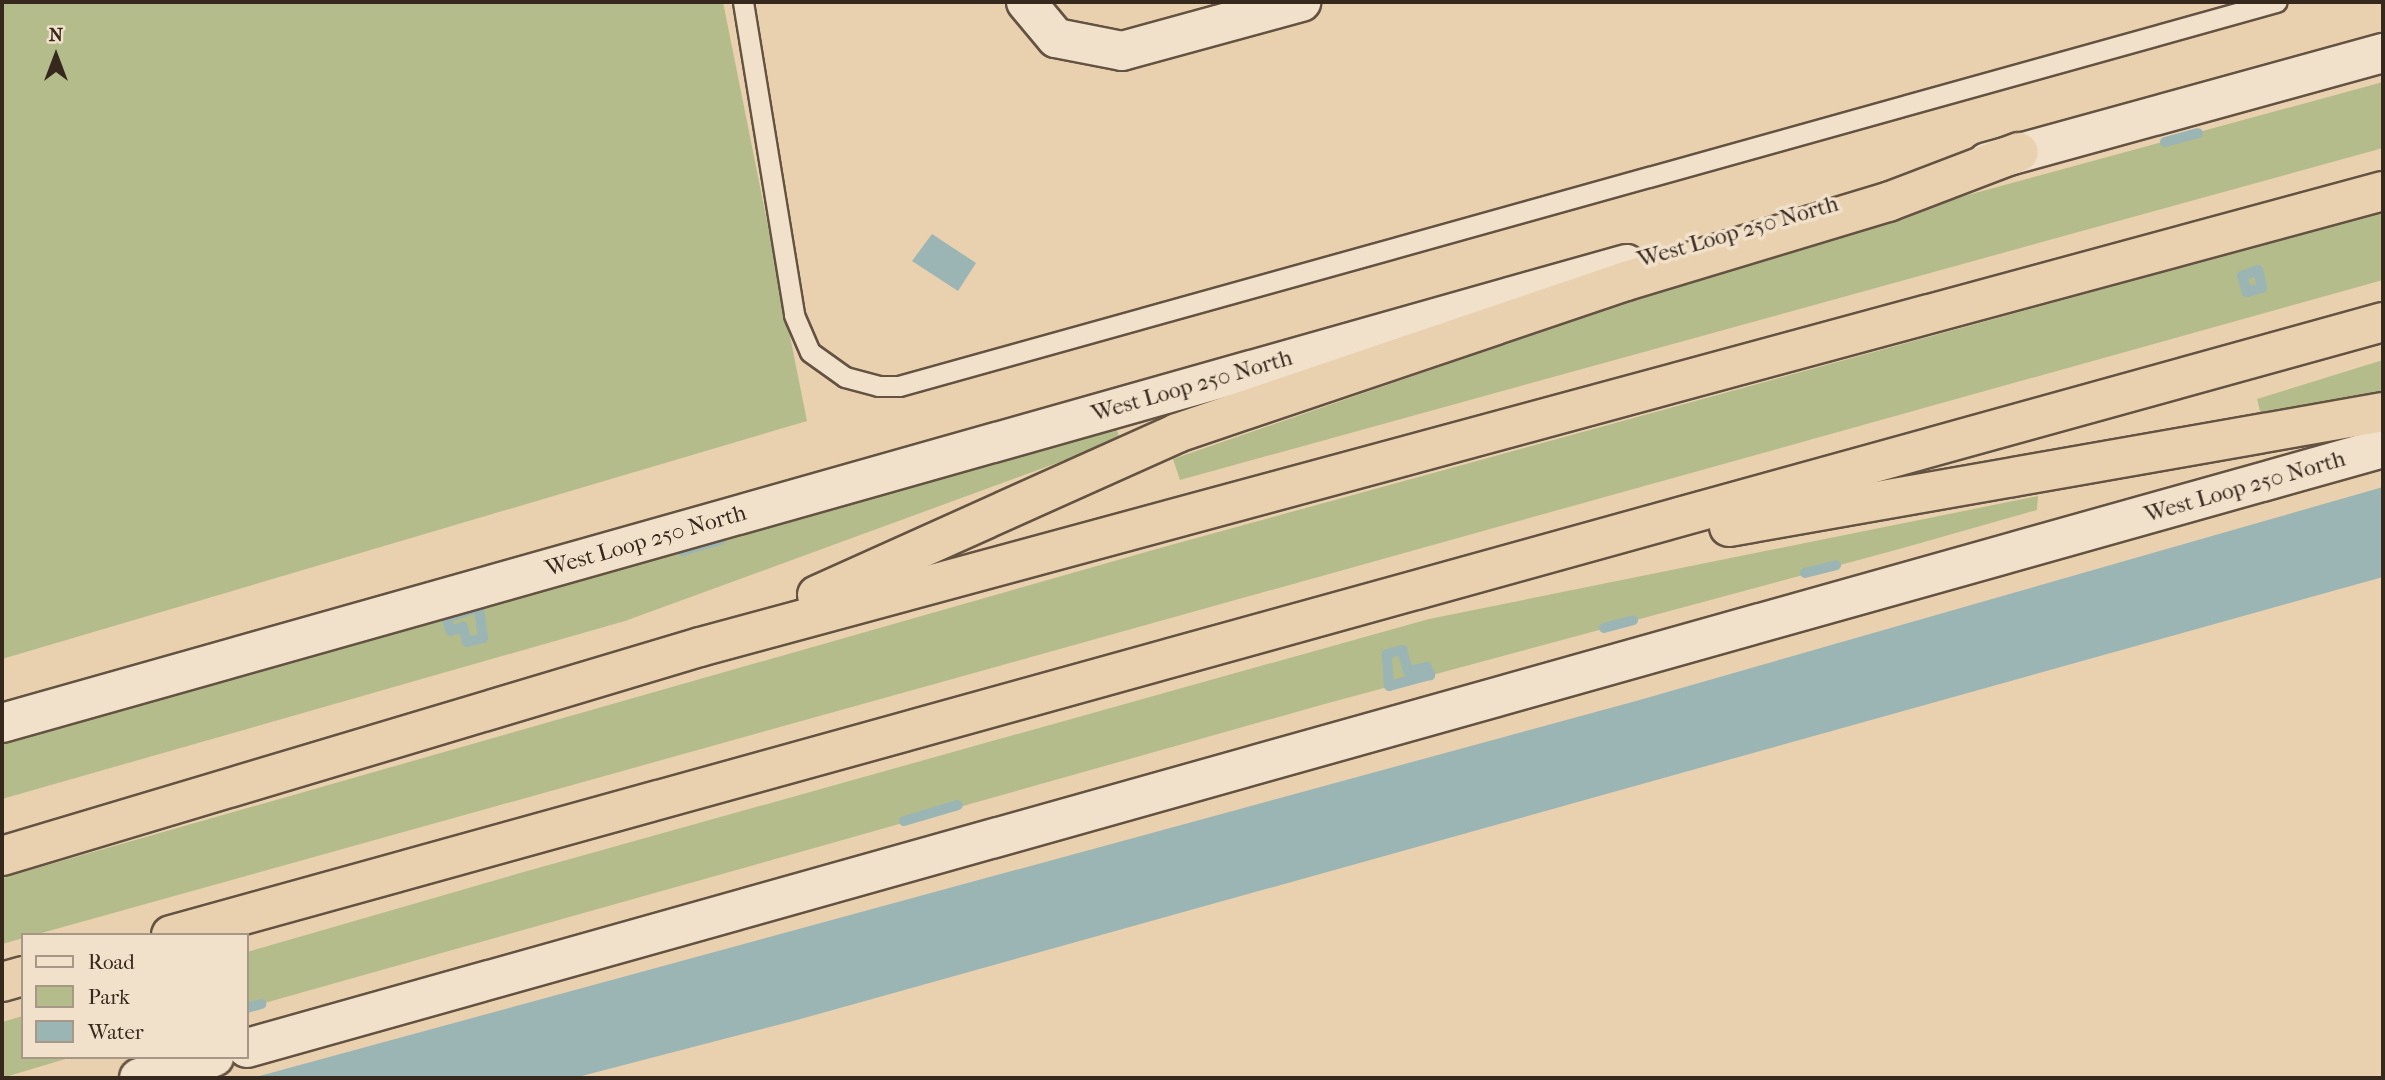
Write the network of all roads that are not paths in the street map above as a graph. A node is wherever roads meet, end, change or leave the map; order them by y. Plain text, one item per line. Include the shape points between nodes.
1 (743, 2) edge
2 (1026, 2) edge
3 (1301, 2) edge
4 (2276, 2) edge
5 (2383, 53) edge
6 (2019, 152) junction
7 (2383, 191) edge
8 (2383, 322) edge
9 (2383, 412) edge
10 (2383, 448) edge
11 (1395, 597) junction
12 (700, 647) junction
13 (2, 723) edge
14 (2, 856) edge
15 (179, 933) edge
16 (21, 977) edge
17 (2, 982) edge
18 (248, 1048) edge
19 (207, 1059) edge
20 (139, 1078) edge

1 - 4 lane via 794,315 810,352 845,377 899,386
2 - 3 main road via 1056,38 1122,51
5 - 6 main road, West Loop 250 North
6 - 12 highway via 1888,202 1626,281 1177,433
6 - 13 main road, West Loop 250 North
7 - 12 highway
8 - 11 highway
9 - 11 highway via 1741,525
10 - 18 main road, West Loop 250 North
11 - 15 highway
12 - 14 highway
16 - 17 highway
19 - 20 main road

